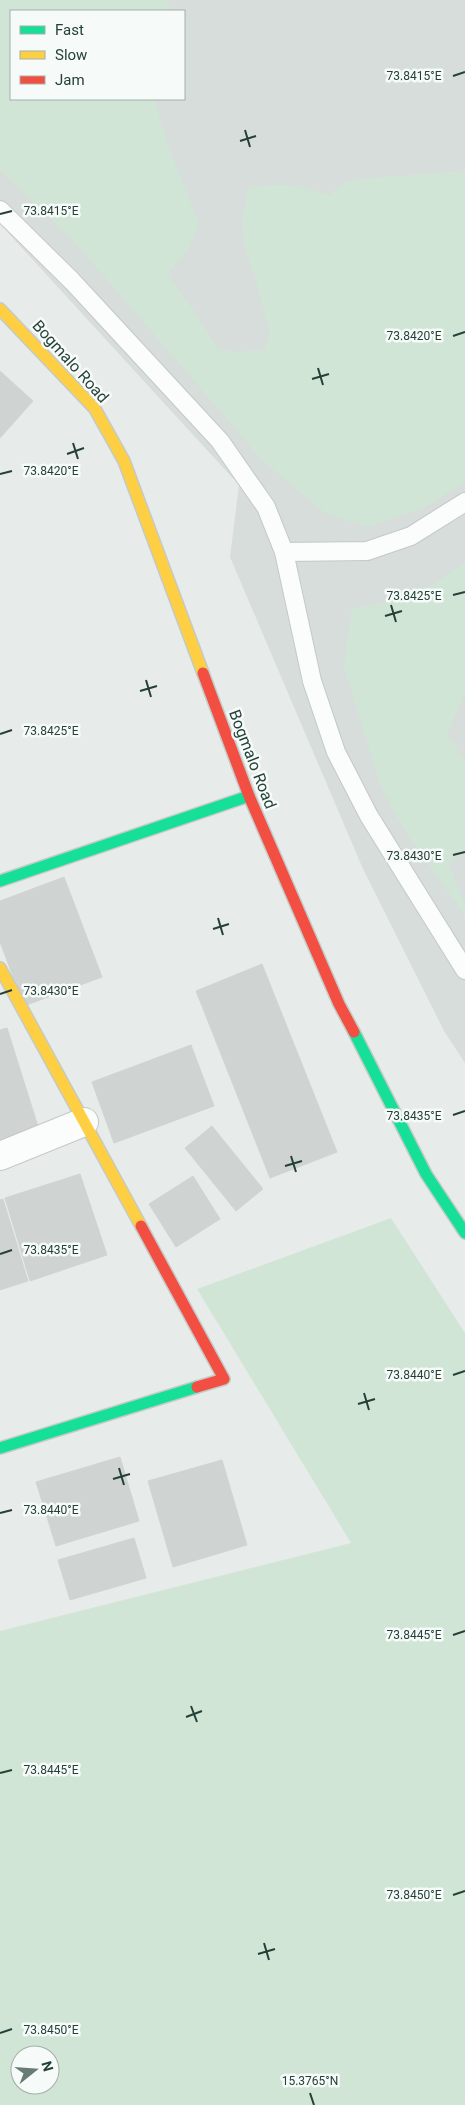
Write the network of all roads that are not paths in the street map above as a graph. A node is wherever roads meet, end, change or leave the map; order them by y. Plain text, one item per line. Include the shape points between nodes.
1 (0, 210) edge
2 (0, 309) edge
3 (465, 502) edge
4 (284, 552) junction
5 (249, 796) junction
6 (0, 881) edge
7 (0, 968) edge
8 (465, 970) edge
9 (84, 1122) junction
10 (0, 1156) edge
11 (465, 1233) edge
12 (0, 1448) edge

1 - 4 lane via 72,281 220,441 266,507
2 - 5 street, Bogmalo Road via 95,409 124,461
3 - 4 lane via 410,536 367,551
4 - 8 lane via 312,681 336,752 370,816
5 - 6 street
5 - 11 street, Bogmalo Road via 339,1004 426,1174
7 - 9 street
9 - 10 street
9 - 12 street via 224,1379

